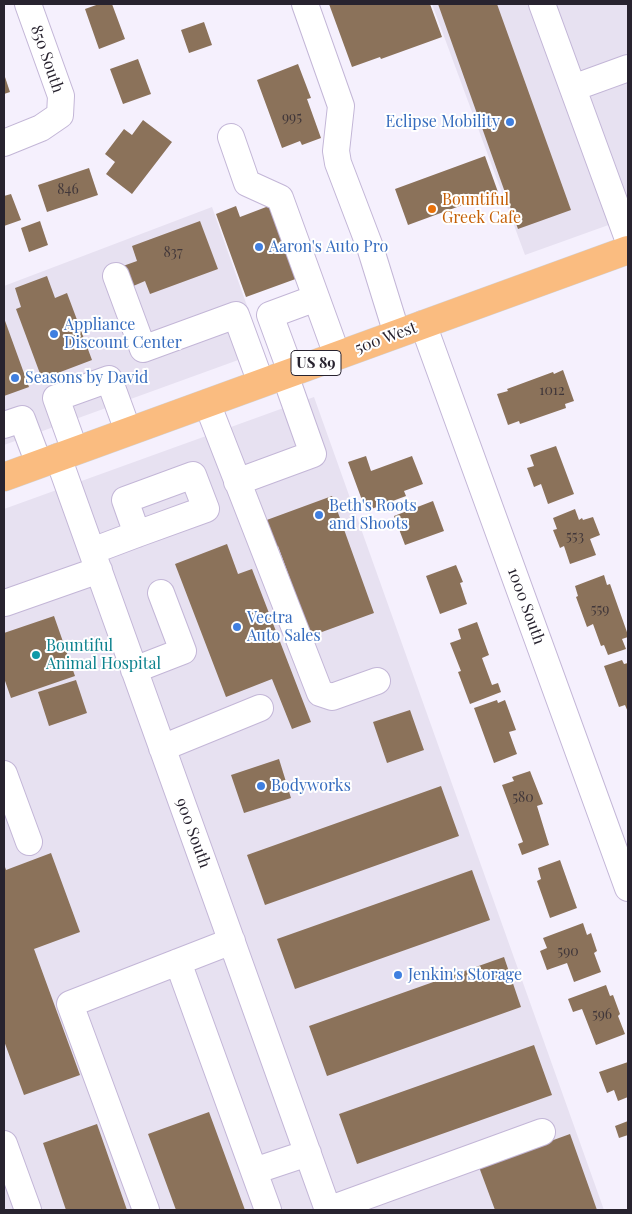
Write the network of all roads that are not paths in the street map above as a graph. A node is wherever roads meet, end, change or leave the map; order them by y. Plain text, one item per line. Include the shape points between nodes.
1 (28, 4) edge
2 (305, 4) edge
3 (542, 4) edge
4 (628, 68) edge
5 (573, 88) junction
6 (231, 137) dead end
7 (4, 143) edge
8 (628, 239) edge
9 (628, 250) edge
10 (116, 276) dead end
11 (316, 298) junction
12 (423, 324) junction
13 (397, 334) junction
14 (337, 355) junction
15 (279, 377) junction
16 (207, 403) junction
17 (4, 425) edge
18 (128, 431) junction
19 (57, 457) junction
20 (4, 476) edge
21 (237, 482) junction
22 (137, 534) dead end
23 (95, 561) junction
24 (161, 593) dead end
25 (5, 603) dead end
26 (134, 670) junction
27 (376, 681) dead end
28 (260, 708) dead end
29 (162, 748) junction
30 (4, 774) edge
31 (29, 842) dead end
32 (628, 888) edge
33 (232, 941) junction
34 (178, 962) junction
35 (542, 1132) dead end
36 (4, 1144) edge
37 (308, 1154) junction
38 (254, 1171) junction
39 (28, 1210) edge
40 (146, 1210) edge
41 (268, 1210) edge
42 (328, 1210) edge

1 - 7 street, 850 South via 61,96 60,115 41,128
2 - 13 street via 341,106 336,152 338,163 370,247
3 - 5 street
4 - 5 street
5 - 8 street
6 - 11 street via 248,183 280,198
9 - 12 main road, 500 West / US 89
10 - 15 street via 143,349 236,315
11 - 14 street
11 - 15 street via 270,314
12 - 13 main road, 500 West / US 89
12 - 32 street, 1000 South
13 - 14 main road, 500 West / US 89
14 - 15 main road, 500 West / US 89
15 - 16 main road, 500 West / US 89
15 - 21 street via 313,454
16 - 18 main road, 500 West / US 89
16 - 21 street
17 - 19 street via 22,419
18 - 19 main road, 500 West / US 89
18 - 19 street via 109,379 56,398
19 - 20 main road, 500 West / US 89
19 - 23 street, 900 South
21 - 27 street via 320,693 332,697
22 - 23 street
23 - 25 street
23 - 26 street, 900 South
24 - 26 street via 183,651
26 - 29 street, 900 South
28 - 29 street
29 - 33 street, 900 South
30 - 31 street
33 - 34 street
33 - 37 street, 900 South
34 - 38 street
34 - 40 street via 70,1004
35 - 42 street
36 - 39 street
37 - 38 street
37 - 42 street, 900 South
38 - 41 street

